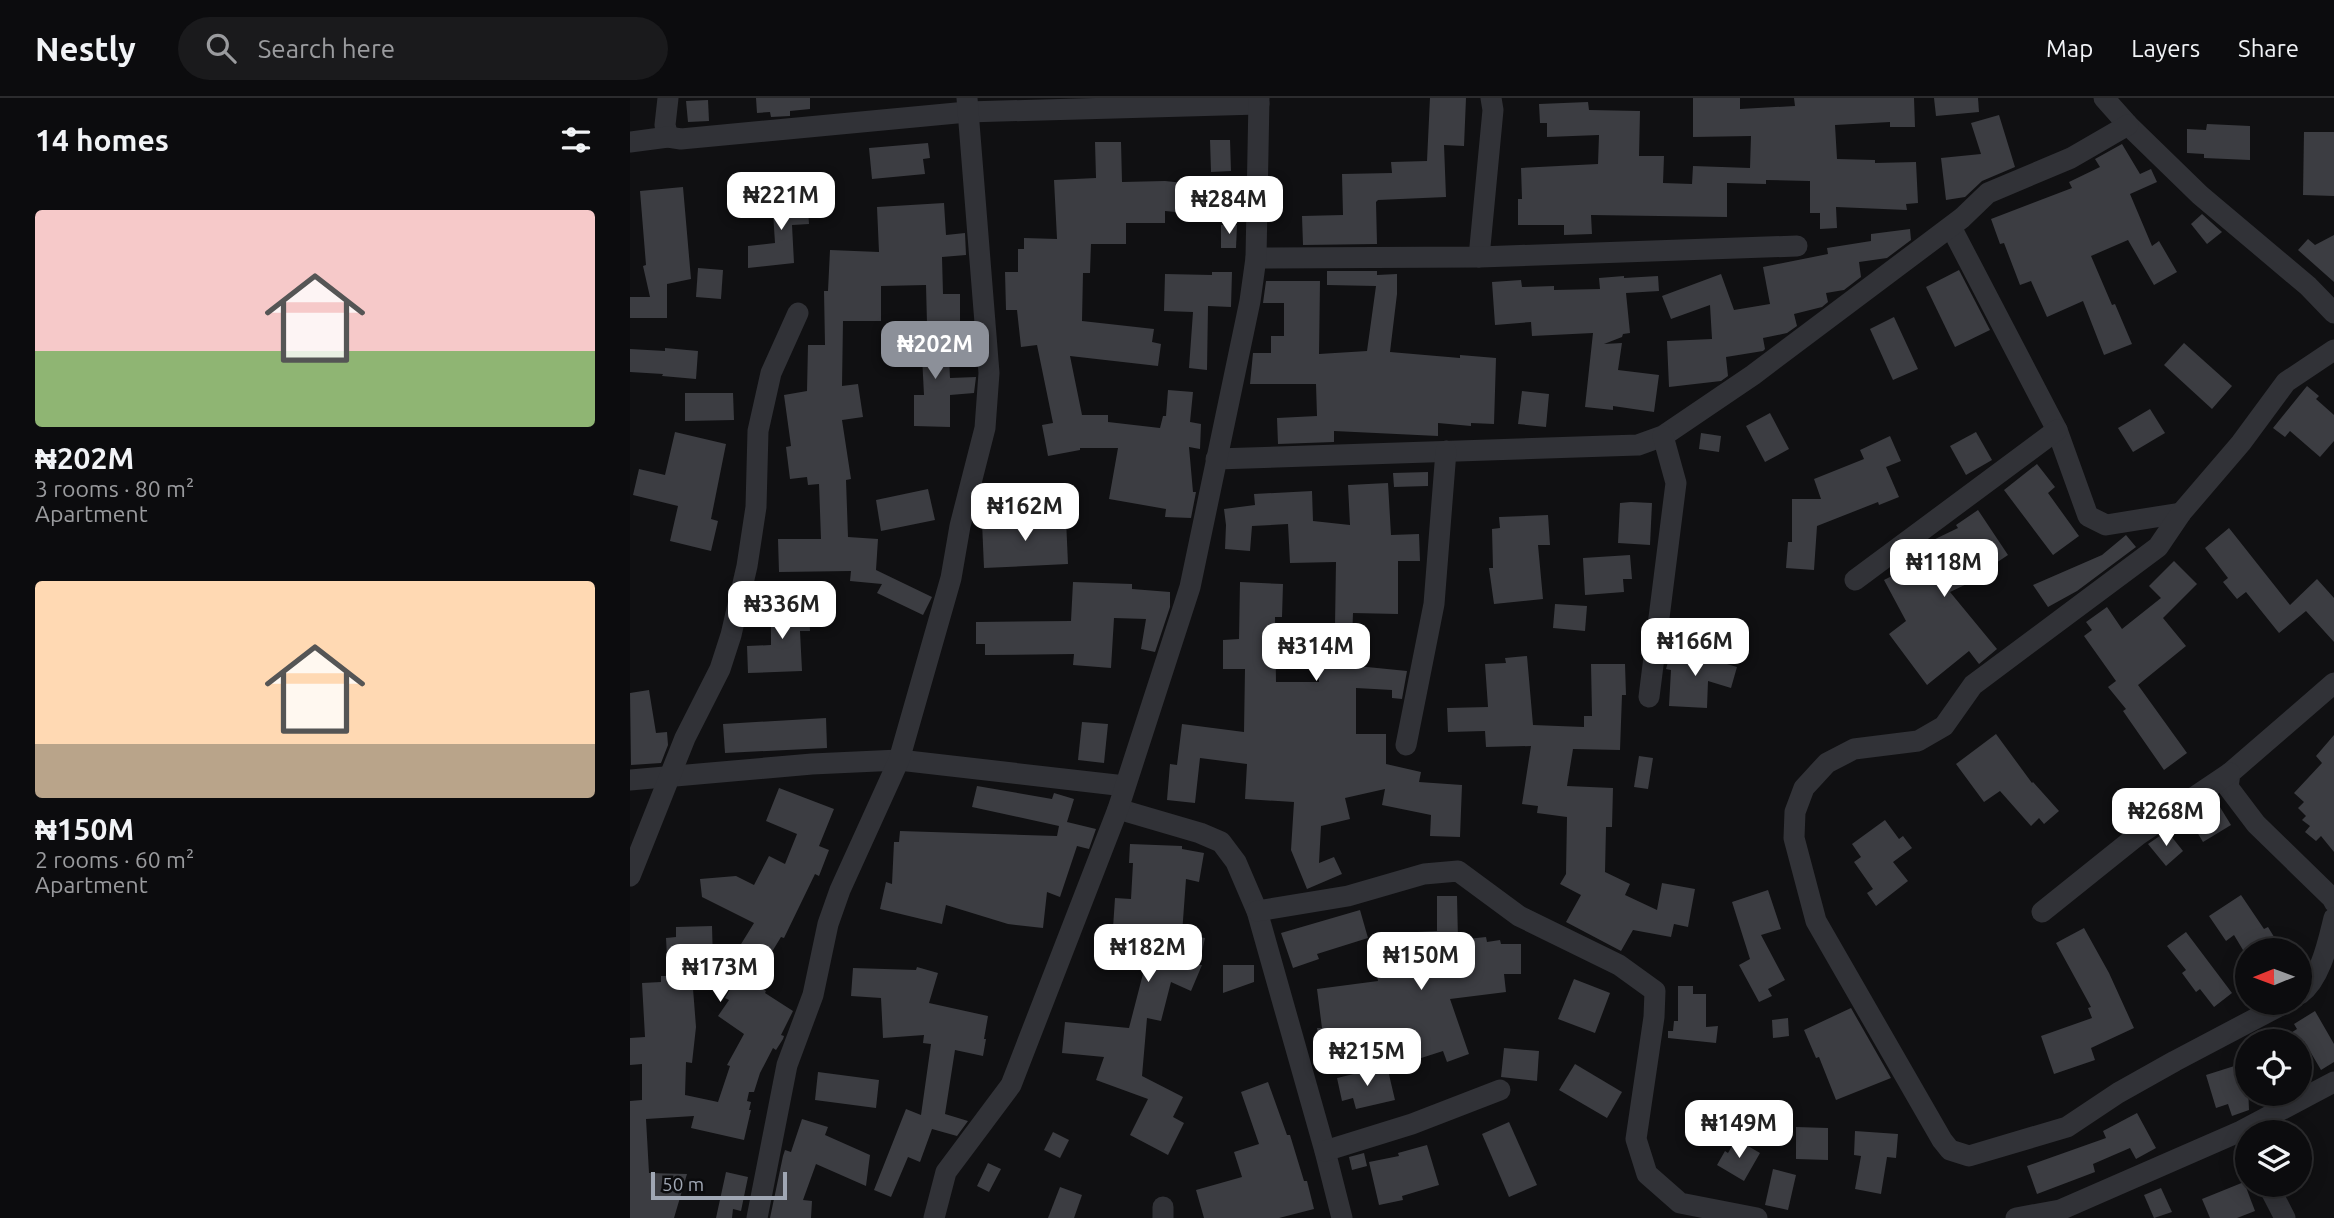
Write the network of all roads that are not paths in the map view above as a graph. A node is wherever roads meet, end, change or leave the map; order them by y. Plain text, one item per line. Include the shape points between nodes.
1 (668, 98) edge
2 (1491, 98) edge
3 (2104, 98) edge
4 (1259, 101) edge
5 (967, 105) edge
6 (2128, 125) junction
7 (668, 137) junction
8 (630, 142) edge
9 (1951, 227) junction
10 (1797, 247) dead end
11 (1479, 257) junction
12 (1255, 258) junction
13 (798, 313) dead end
14 (2334, 313) edge
15 (2334, 350) edge
16 (2057, 430) junction
17 (1663, 436) junction
18 (1446, 451) junction
19 (1216, 459) junction
20 (2181, 513) junction
21 (1855, 580) dead end
22 (2334, 683) edge
23 (1648, 696) dead end
24 (1406, 745) dead end
25 (899, 760) junction
26 (2230, 773) junction
27 (671, 774) junction
28 (630, 780) edge
29 (1125, 786) junction
30 (1118, 809) junction
31 (630, 876) edge
32 (2334, 902) edge
33 (1257, 911) junction
34 (2042, 912) dead end
35 (2334, 918) edge
36 (2312, 980) edge
37 (2261, 1015) edge
38 (2334, 1083) edge
39 (1500, 1090) dead end
40 (2272, 1120) edge
41 (2235, 1141) edge
42 (1325, 1151) junction
43 (2274, 1197) edge
44 (757, 1218) edge
45 (934, 1218) edge
46 (1342, 1218) edge
47 (1757, 1218) edge
48 (2016, 1218) edge
49 (2285, 1218) edge

1 - 7 street
2 - 11 street
3 - 6 street
4 - 5 street
4 - 12 street
5 - 7 street
5 - 25 street via 989,373 985,428 951,578
6 - 9 street via 2071,158 1988,193
6 - 14 street
7 - 8 street
9 - 16 street
9 - 17 street via 1754,375
10 - 11 street
11 - 12 street
12 - 19 street
13 - 27 street via 771,373 758,431 756,507 732,635
15 - 20 street via 2286,382
16 - 20 street via 2088,516 2106,525
16 - 21 street
17 - 18 street via 1637,445
17 - 23 street via 1676,483
18 - 19 street
18 - 24 street via 1434,604
19 - 29 street via 1190,587
20 - 37 street via 2158,547 1973,685 1944,726 1918,741 1854,749 1827,763 1804,788 1795,812 1794,838 1816,921 1942,1140 1960,1155 1984,1153 2067,1127 2163,1067
22 - 26 street
25 - 27 street
25 - 29 street
25 - 44 street via 828,924 813,995 787,1065
26 - 32 street via 2228,787 2256,824
26 - 34 street via 2138,835
27 - 28 street
27 - 31 street
29 - 30 street
30 - 33 street via 1221,842 1236,862
30 - 45 street via 1011,1085 946,1172
33 - 42 street
33 - 47 street via 1348,896 1424,874 1458,871 1519,916 1619,965 1655,991 1636,1139 1647,1174 1680,1203
35 - 36 street
38 - 40 street
39 - 42 street
41 - 48 street via 2060,1210
42 - 46 street
43 - 49 street

